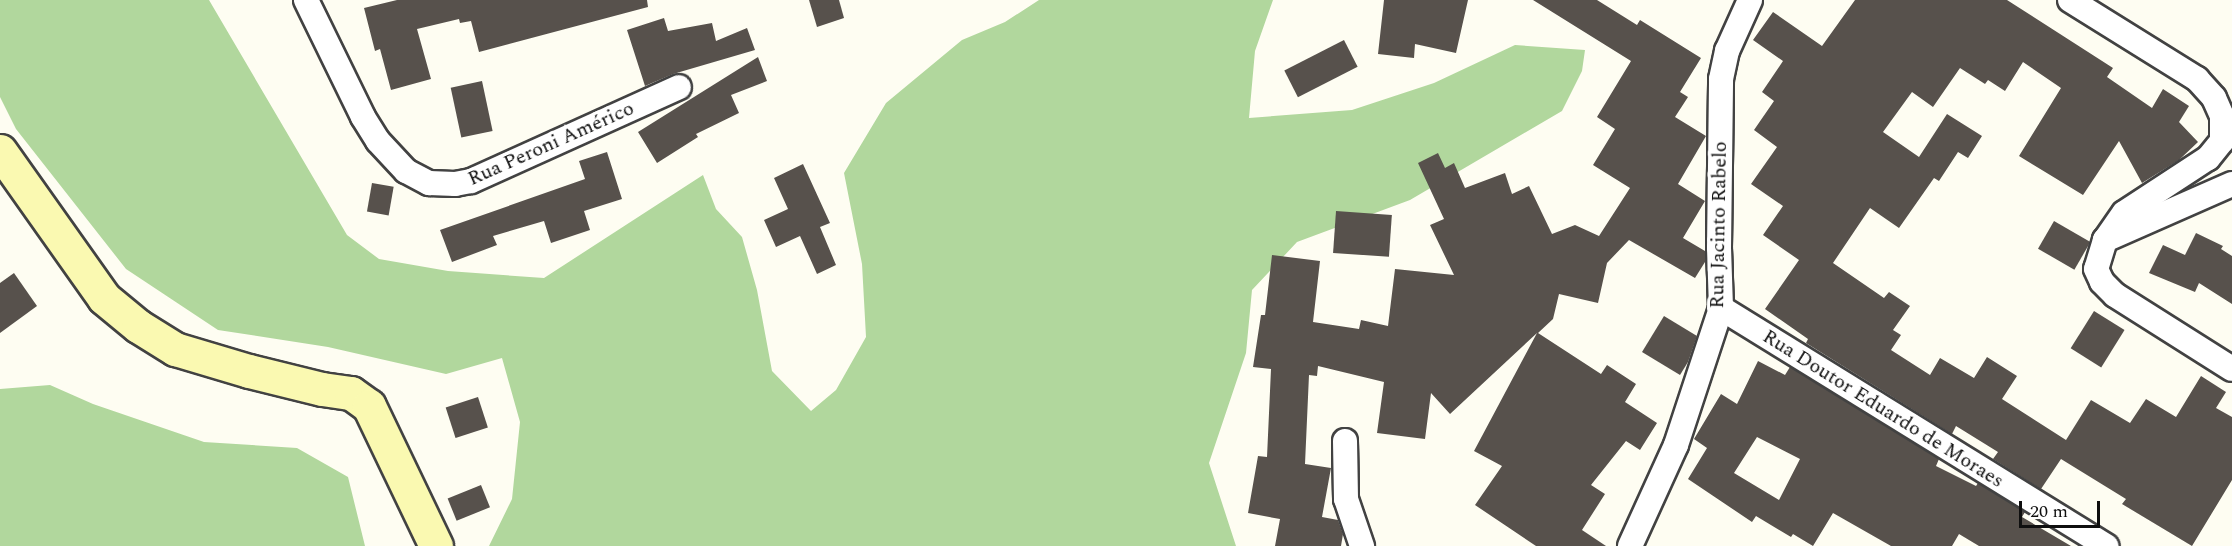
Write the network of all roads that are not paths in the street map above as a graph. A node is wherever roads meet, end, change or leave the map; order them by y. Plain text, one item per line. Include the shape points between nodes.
1 (306, 0) edge
2 (1750, 0) edge
3 (2070, 0) edge
4 (678, 87) dead end
5 (0, 151) edge
6 (2232, 184) edge
7 (2105, 240) junction
8 (1721, 308) junction
9 (2232, 369) edge
10 (1345, 441) dead end
11 (436, 546) edge
12 (1362, 546) edge
13 (1630, 546) edge
14 (2108, 546) edge

1 - 4 street, Rua Peroni Américo via 378,141 406,171 429,183 471,181
2 - 8 street, Rua Jacinto Rabelo via 1727,51 1721,79
3 - 7 street via 2197,79 2214,98 2222,116 2222,141 2208,158 2124,213
5 - 11 main road via 104,298 138,326 175,349 259,374 351,393 369,406
6 - 7 street
7 - 9 street via 2096,269 2102,282 2115,295
8 - 13 street, Rua Jacinto Rabelo via 1676,445
8 - 14 street, Rua Doutor Eduardo de Moraes
10 - 12 street via 1346,500

